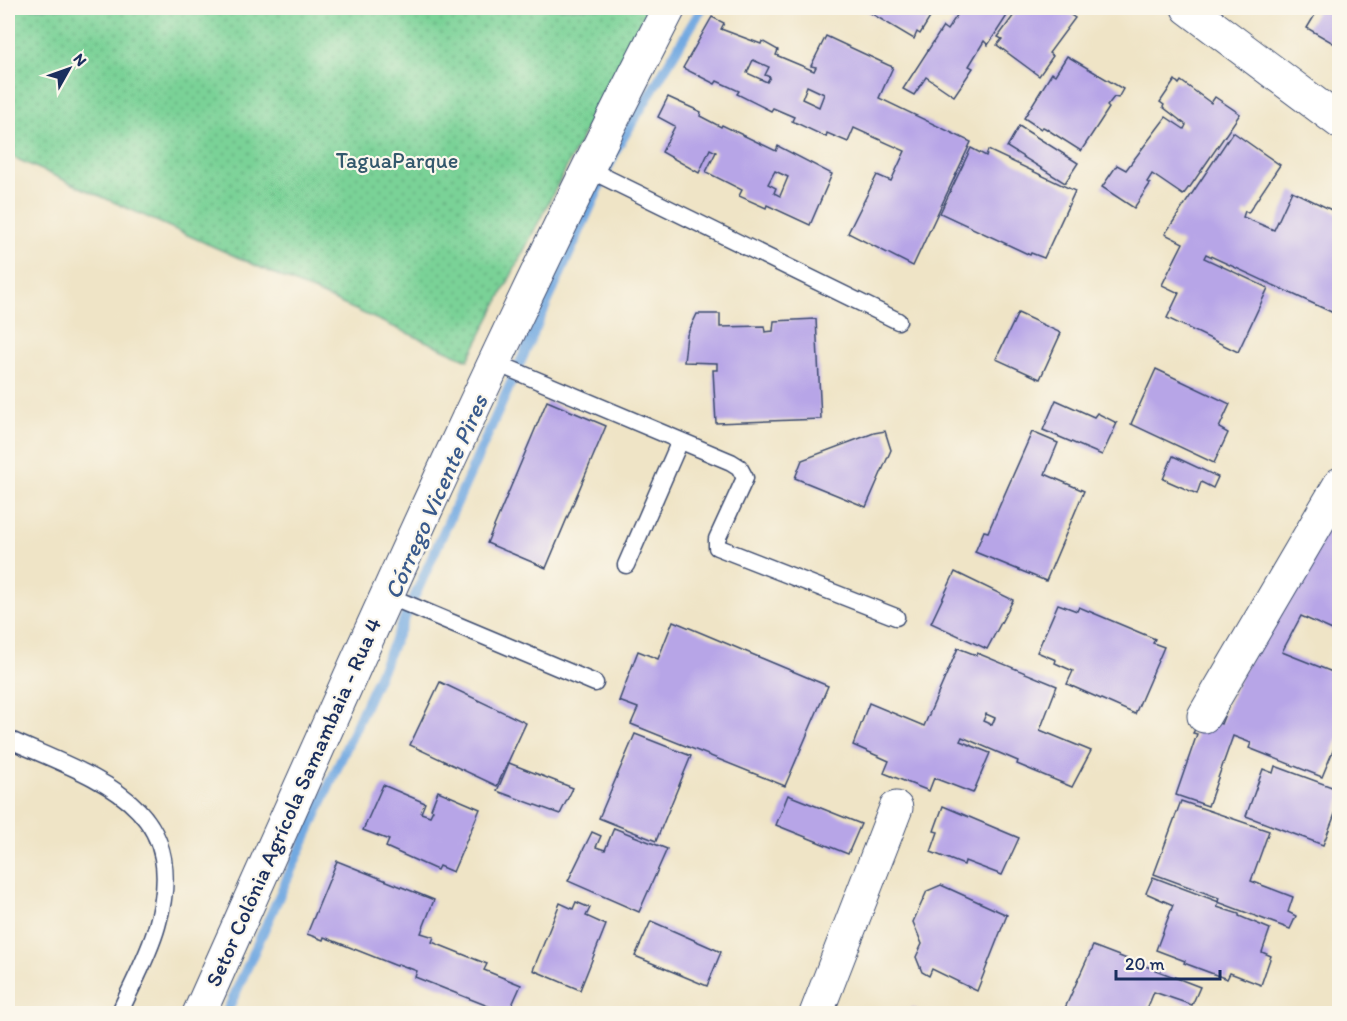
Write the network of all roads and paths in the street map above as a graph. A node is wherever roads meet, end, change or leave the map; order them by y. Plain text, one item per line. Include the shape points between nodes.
1 (669, 8) edge
2 (1188, 8) edge
3 (1340, 122) edge
4 (586, 168) junction
5 (898, 321) dead end
6 (494, 362) junction
7 (680, 441) junction
8 (1340, 484) edge
9 (627, 564) dead end
10 (386, 595) junction
11 (896, 617) dead end
12 (596, 683) dead end
13 (1204, 716) dead end
14 (8, 739) edge
15 (896, 808) dead end
16 (119, 1014) edge
17 (199, 1014) edge
18 (816, 1014) edge

1 - 4 street, Setor Colônia Agrícola Samambaia - Rua 4
2 - 3 street
4 - 5 lane
4 - 6 street, Setor Colônia Agrícola Samambaia - Rua 4
6 - 7 lane
6 - 10 street, Setor Colônia Agrícola Samambaia - Rua 4
7 - 9 lane
7 - 11 lane via 731,462 745,478 717,539 717,547
8 - 13 street
10 - 12 lane
10 - 17 street, Setor Colônia Agrícola Samambaia - Rua 4
14 - 16 lane via 98,779 130,801 153,826 164,856 166,886 157,927
15 - 18 street

